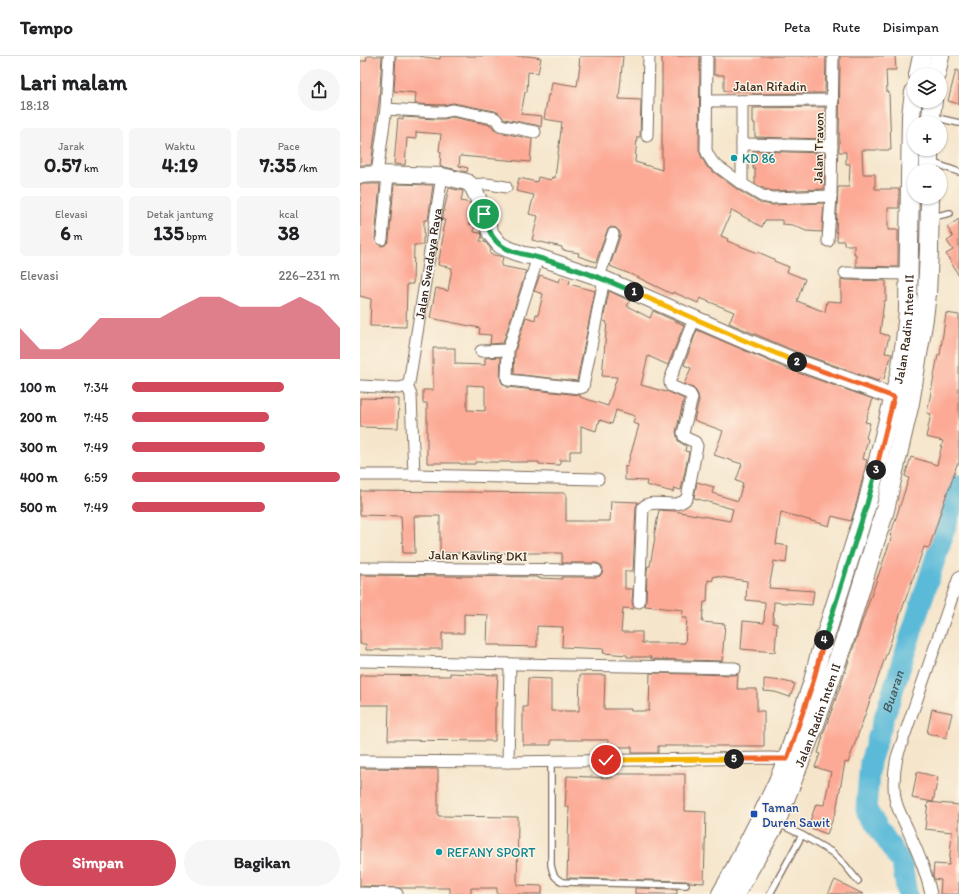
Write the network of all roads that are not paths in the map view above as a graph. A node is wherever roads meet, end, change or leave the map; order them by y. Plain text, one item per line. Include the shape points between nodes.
1 (390, 56) edge
2 (648, 56) edge
3 (707, 56) edge
4 (833, 56) edge
5 (922, 56) edge
6 (940, 56) edge
7 (919, 68) edge
8 (937, 68) edge
9 (742, 100) junction
10 (833, 100) junction
11 (707, 101) junction
12 (912, 108) edge
13 (386, 109) junction
14 (931, 113) edge
15 (959, 123) edge
16 (534, 132) dead end
17 (647, 136) dead end
18 (742, 144) junction
19 (832, 146) junction
20 (929, 160) edge
21 (959, 172) edge
22 (382, 174) junction
23 (360, 175) edge
24 (442, 176) junction
25 (742, 184) junction
26 (472, 186) junction
27 (506, 187) dead end
28 (831, 196) junction
29 (930, 204) edge
30 (950, 213) dead end
31 (930, 218) junction
32 (613, 234) dead end
33 (382, 239) dead end
34 (828, 241) dead end
35 (538, 257) junction
36 (845, 273) dead end
37 (909, 274) junction
38 (602, 278) junction
39 (694, 319) junction
40 (508, 350) junction
41 (481, 351) dead end
42 (360, 386) edge
43 (407, 386) junction
44 (894, 397) junction
45 (414, 474) junction
46 (360, 475) edge
47 (598, 479) dead end
48 (867, 504) junction
49 (885, 510) junction
50 (360, 568) edge
51 (596, 570) dead end
52 (959, 577) edge
53 (639, 602) dead end
54 (360, 661) edge
55 (510, 664) junction
56 (735, 668) dead end
57 (787, 759) junction
58 (360, 761) edge
59 (551, 761) junction
60 (508, 762) junction
61 (776, 822) junction
62 (802, 834) junction
63 (858, 881) dead end
64 (686, 885) dead end
65 (360, 893) edge
66 (397, 894) edge
67 (721, 894) edge
68 (735, 894) edge
69 (770, 894) edge
70 (931, 894) edge

1 - 13 street
2 - 17 street
3 - 11 street
4 - 10 street, Jalan Travon
5 - 7 main road
6 - 8 main road
9 - 10 street, Jalan Rifadin
9 - 11 street, Jalan Rifadin
9 - 18 street
10 - 19 street, Jalan Travon
11 - 25 street via 708,155 713,163
12 - 37 main road, Jalan Radin Inten II
13 - 16 street via 436,112 452,110 494,118 500,125
13 - 22 street
14 - 15 lane
18 - 19 street
18 - 25 street
19 - 28 street, Jalan Travon
20 - 21 lane
22 - 23 street
22 - 24 street
22 - 33 street
24 - 26 street
24 - 43 street, Jalan Swadaya Raya
25 - 28 street via 762,196 772,198
26 - 27 street via 486,184
26 - 35 street via 491,234 500,245 524,255
28 - 34 street, Jalan Travon
29 - 31 main road, Jalan Radin Inten II
30 - 31 lane
31 - 49 main road, Jalan Radin Inten II via 924,318 910,403
32 - 38 street
35 - 38 street
35 - 40 street
36 - 37 street
37 - 44 main road, Jalan Radin Inten II via 905,341
38 - 39 street
38 - 40 street via 582,388 508,380
39 - 44 street via 794,361
39 - 53 street via 670,380 671,386 690,394 692,398 683,433 684,437 695,442 697,446 687,498 679,503 646,504 642,509
40 - 41 street
42 - 43 street
43 - 45 street via 411,395
44 - 48 main road, Jalan Radin Inten II
45 - 46 street
45 - 47 street
48 - 49 main road
48 - 57 main road, Jalan Radin Inten II
49 - 61 main road, Jalan Radin Inten II via 847,633 815,724
50 - 51 street, Jalan Kavling DKI
52 - 70 street via 896,757 894,772 896,799 924,868
54 - 55 street
55 - 56 street
55 - 60 street
57 - 59 street
57 - 67 main road, Jalan Radin Inten II via 769,802
58 - 60 street
59 - 60 street
59 - 64 lane via 551,865 555,878 564,882
61 - 62 lane
61 - 68 main road, Jalan Radin Inten II
62 - 63 lane via 833,853
62 - 69 lane
65 - 66 street

